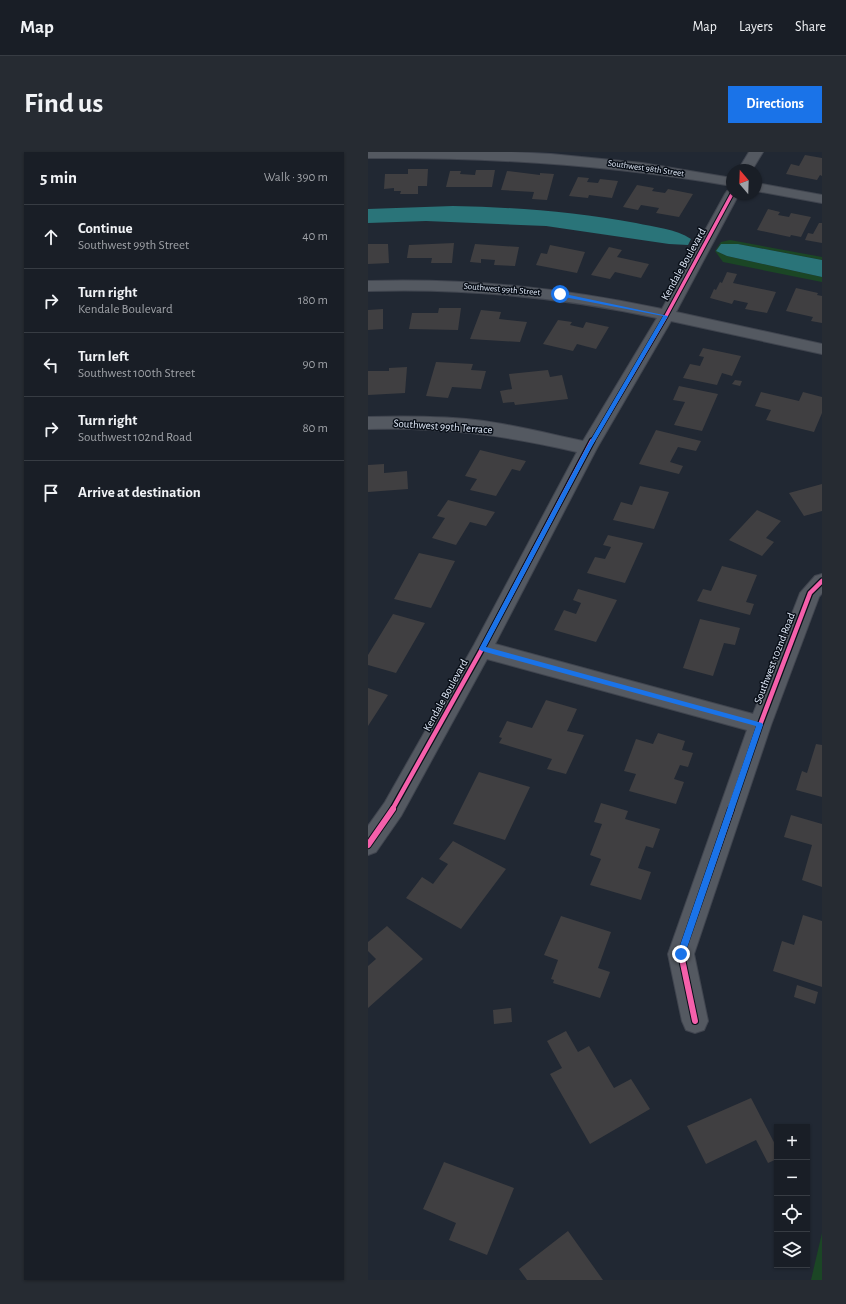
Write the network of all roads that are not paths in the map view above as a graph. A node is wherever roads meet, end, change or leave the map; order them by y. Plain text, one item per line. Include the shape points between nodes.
1 (756, 152) edge
2 (368, 154) edge
3 (749, 164) edge
4 (726, 181) edge
5 (762, 188) edge
6 (822, 199) edge
7 (729, 200) edge
8 (368, 286) edge
9 (666, 316) junction
10 (822, 349) edge
11 (368, 423) edge
12 (588, 448) junction
13 (822, 581) edge
14 (482, 649) junction
15 (760, 725) junction
16 (368, 845) edge
17 (695, 1021) dead end

1 - 3 street
2 - 4 street, Southwest 98th Street via 476,152 564,157 657,168
5 - 6 street
7 - 9 street, Kendale Boulevard
8 - 9 street, Southwest 99th Street via 446,285 522,290 605,302
9 - 10 street, Southwest 99th Street
9 - 12 street, Kendale Boulevard
11 - 12 street, Southwest 99th Terrace via 438,423 487,428
12 - 14 street, Kendale Boulevard
13 - 15 street, Southwest 102nd Road via 810,593
14 - 15 street
14 - 16 street, Kendale Boulevard via 393,809
15 - 17 street, Southwest 102nd Road via 681,954

